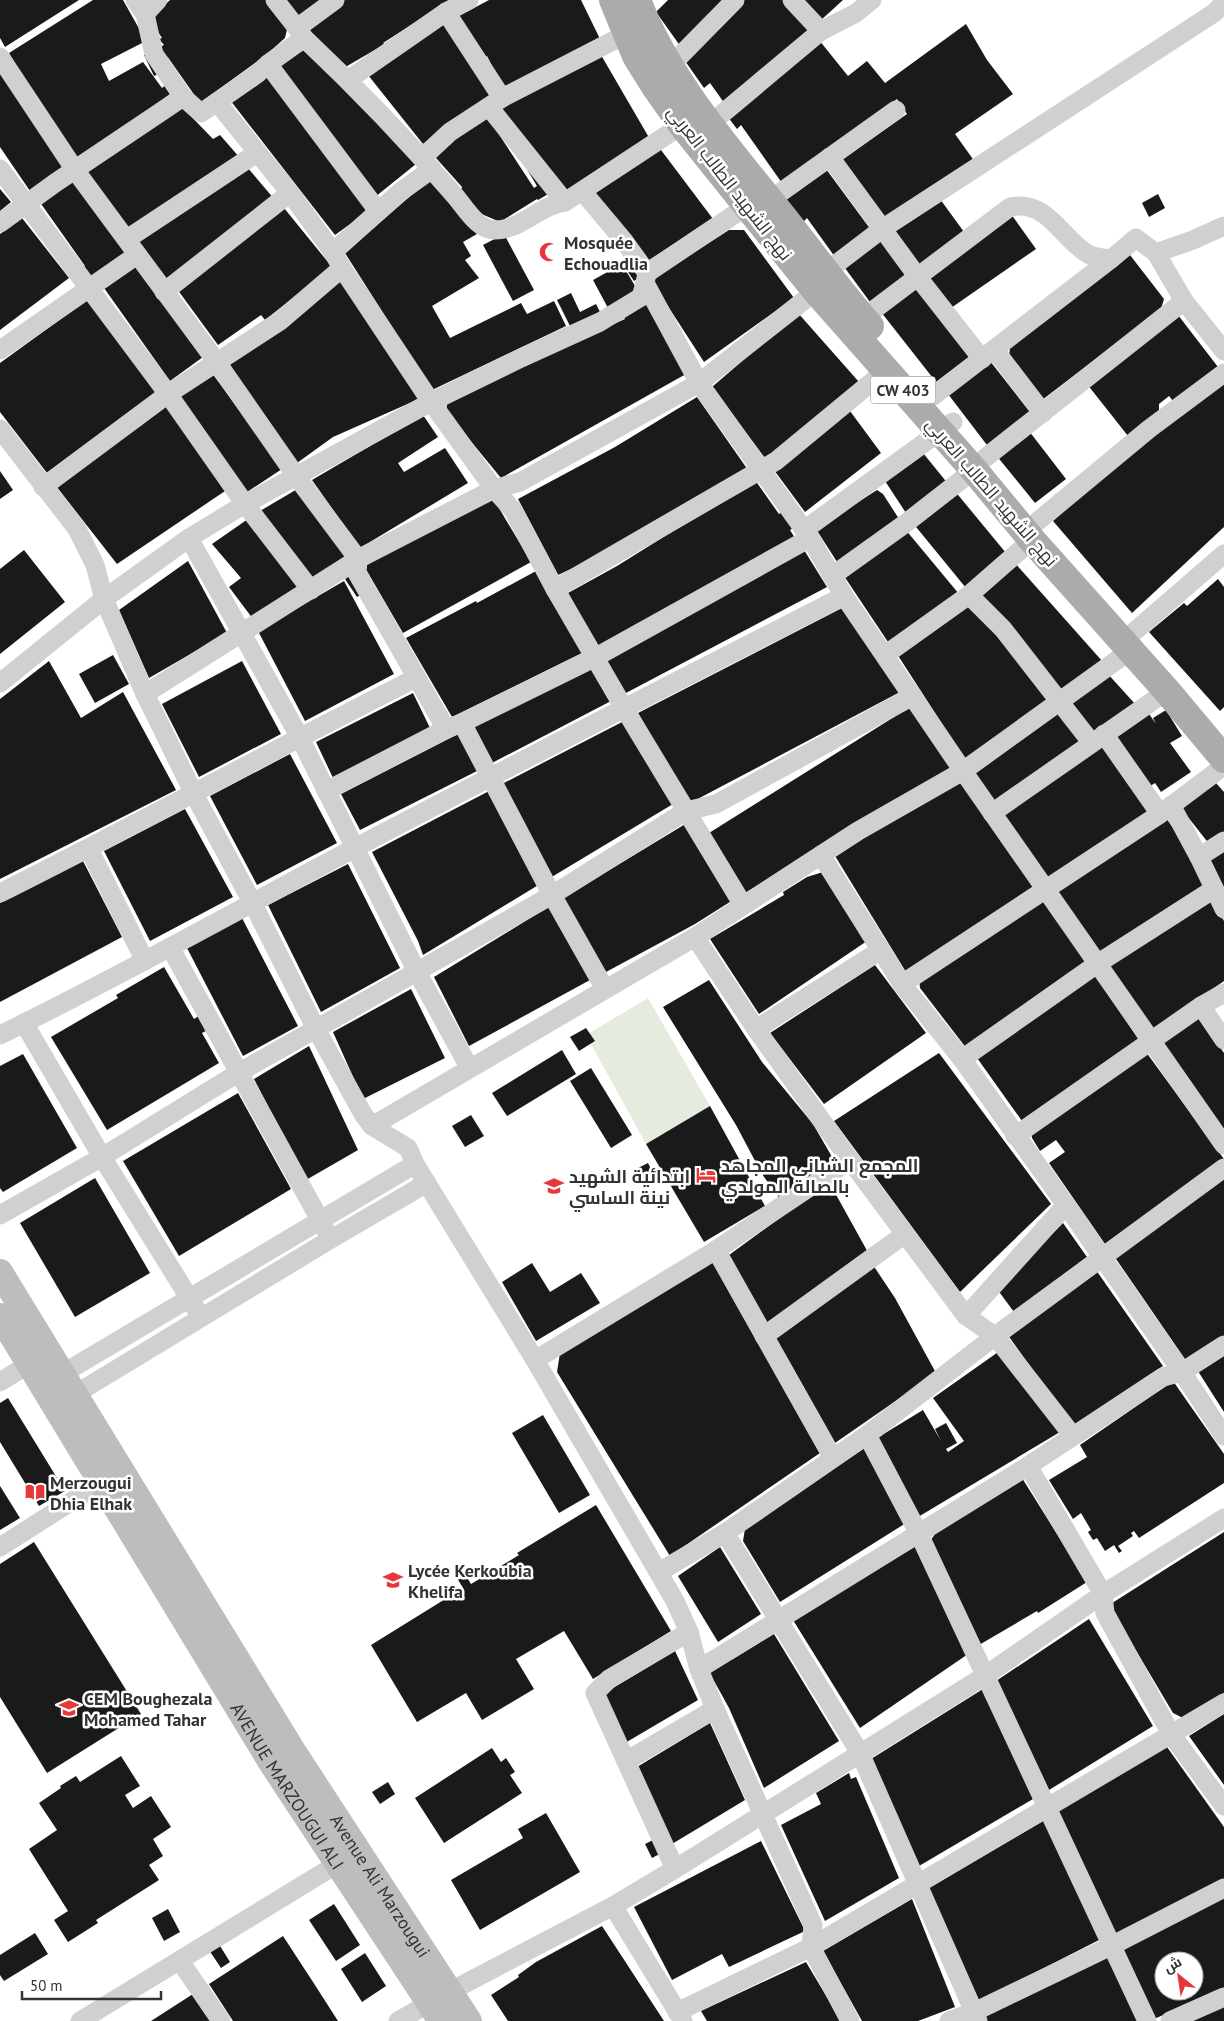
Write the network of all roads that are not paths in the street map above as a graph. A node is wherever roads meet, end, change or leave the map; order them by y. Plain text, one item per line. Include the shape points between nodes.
1 (158, 0) edge
2 (275, 0) edge
3 (335, 0) edge
4 (468, 0) edge
5 (613, 0) edge
6 (735, 0) edge
7 (792, 0) edge
8 (872, 0) edge
9 (1224, 3) edge
10 (140, 7) edge
11 (446, 12) junction
12 (637, 20) edge
13 (821, 31) junction
14 (300, 33) junction
15 (0, 57) edge
16 (268, 64) junction
17 (670, 66) junction
18 (348, 80) junction
19 (183, 97) junction
20 (217, 102) junction
21 (496, 103) junction
22 (896, 110) dead end
23 (710, 124) junction
24 (682, 125) junction
25 (257, 154) junction
26 (830, 158) junction
27 (427, 163) junction
28 (0, 169) edge
29 (75, 170) junction
30 (583, 192) junction
31 (290, 193) junction
32 (565, 202) junction
33 (759, 203) junction
34 (25, 204) junction
35 (378, 211) junction
36 (0, 223) edge
37 (1224, 226) edge
38 (882, 229) junction
39 (127, 240) junction
40 (333, 252) junction
41 (1156, 253) junction
42 (137, 255) junction
43 (1111, 259) junction
44 (342, 268) junction
45 (917, 276) junction
46 (646, 278) junction
47 (821, 281) junction
48 (88, 288) junction
49 (164, 292) junction
50 (1184, 302) junction
51 (862, 318) junction
52 (0, 350) edge
53 (1224, 351) edge
54 (988, 354) junction
55 (216, 361) junction
56 (886, 371) junction
57 (1224, 373) edge
58 (699, 383) junction
59 (168, 394) junction
60 (932, 396) junction
61 (431, 402) junction
62 (1043, 413) junction
63 (946, 427) junction
64 (0, 429) edge
65 (979, 464) junction
66 (761, 471) junction
67 (296, 476) junction
68 (43, 487) junction
69 (494, 489) junction
70 (245, 504) junction
71 (1035, 531) junction
72 (807, 534) junction
73 (189, 538) junction
74 (358, 559) junction
75 (1221, 563) edge
76 (832, 576) junction
77 (555, 589) junction
78 (311, 590) junction
79 (970, 595) junction
80 (844, 596) junction
81 (104, 599) junction
82 (243, 632) junction
83 (1133, 640) junction
84 (884, 655) junction
85 (596, 657) junction
86 (416, 678) junction
87 (0, 682) edge
88 (1167, 691) junction
89 (145, 694) junction
90 (913, 696) junction
91 (1058, 702) junction
92 (624, 708) junction
93 (454, 726) junction
94 (1224, 732) edge
95 (299, 736) junction
96 (1097, 738) junction
97 (1224, 759) edge
98 (1224, 766) edge
99 (963, 771) junction
100 (492, 777) junction
101 (326, 791) junction
102 (194, 794) junction
103 (1166, 810) junction
104 (686, 811) junction
105 (992, 813) junction
106 (1224, 842) edge
107 (89, 848) junction
108 (355, 848) junction
109 (820, 855) junction
110 (1199, 857) junction
111 (1214, 889) junction
112 (1046, 890) junction
113 (0, 893) edge
114 (552, 895) junction
115 (252, 902) junction
116 (744, 905) junction
117 (1224, 909) edge
118 (695, 937) junction
119 (170, 947) junction
120 (881, 950) junction
121 (145, 961) junction
122 (1097, 964) junction
123 (417, 972) junction
124 (902, 984) junction
125 (605, 989) junction
126 (1224, 993) edge
127 (1201, 1006) junction
128 (24, 1023) junction
129 (316, 1029) junction
130 (756, 1029) junction
131 (0, 1035) edge
132 (1224, 1040) edge
133 (1151, 1043) junction
134 (962, 1059) junction
135 (469, 1067) junction
136 (238, 1073) junction
137 (372, 1126) junction
138 (1015, 1136) junction
139 (1224, 1145) edge
140 (102, 1157) junction
141 (850, 1160) junction
142 (416, 1164) junction
143 (1224, 1168) edge
144 (427, 1183) junction
145 (1066, 1205) junction
146 (0, 1215) edge
147 (320, 1219) junction
148 (905, 1234) junction
149 (331, 1239) junction
150 (716, 1250) junction
151 (1102, 1257) junction
152 (0, 1272) edge
153 (190, 1299) junction
154 (0, 1316) edge
155 (966, 1316) junction
156 (201, 1319) junction
157 (764, 1336) junction
158 (995, 1336) junction
159 (1224, 1346) edge
160 (534, 1360) junction
161 (29, 1364) junction
162 (1182, 1372) junction
163 (0, 1382) edge
164 (64, 1391) junction
165 (867, 1435) junction
166 (1073, 1436) junction
167 (1224, 1436) edge
168 (833, 1458) junction
169 (1028, 1466) junction
170 (102, 1482) junction
171 (1224, 1518) edge
172 (725, 1533) junction
173 (920, 1534) junction
174 (0, 1547) edge
175 (658, 1572) junction
176 (1103, 1594) junction
177 (779, 1619) junction
178 (689, 1632) junction
179 (699, 1669) junction
180 (986, 1675) junction
181 (1224, 1703) edge
182 (715, 1709) junction
183 (1172, 1734) junction
184 (293, 1751) joint
185 (860, 1753) junction
186 (626, 1761) junction
187 (1224, 1806) edge
188 (1046, 1807) junction
189 (762, 1815) junction
190 (348, 1858) junction
191 (676, 1869) junction
192 (917, 1884) junction
193 (1224, 1888) edge
194 (613, 1906) junction
195 (1111, 1946) junction
196 (811, 1948) junction
197 (180, 1960) junction
198 (1224, 1997) edge
199 (440, 2005) edge
200 (680, 2016) edge
201 (976, 2017) edge
202 (85, 2020) edge
203 (221, 2021) edge
204 (398, 2021) edge
205 (469, 2021) edge
206 (850, 2021) edge
207 (949, 2021) edge
208 (1147, 2021) edge
209 (1170, 2021) edge

1 - 10 street
2 - 14 street
3 - 14 street
4 - 11 street
5 - 12 main road, نهج الشهيد الطالب العربي / CW 403
6 - 17 street
7 - 13 street
8 - 13 street via 856,13
9 - 38 street via 1214,13
10 - 19 street via 154,54
11 - 18 street
11 - 21 street
12 - 17 main road, نهج الشهيد الطالب العربي / CW 403
12 - 21 street
12 - 24 main road, نهج الشهيد الطالب العربي / CW 403 via 646,72
13 - 23 street
14 - 16 street
14 - 18 street
15 - 29 street
16 - 20 street
16 - 35 street
17 - 23 main road, نهج الشهيد الطالب العربي / CW 403
18 - 27 street
19 - 20 street via 201,113
19 - 29 street
20 - 25 street
21 - 27 street via 450,132
21 - 32 street
22 - 26 street
23 - 33 main road, نهج الشهيد الطالب العربي / CW 403
24 - 30 street
24 - 33 main road, نهج الشهيد الطالب العربي / CW 403
25 - 31 street
25 - 39 street
26 - 33 street
26 - 38 street
27 - 32 street via 476,221 490,229 513,226 552,204
27 - 35 street
28 - 34 street
29 - 34 street
29 - 39 street
30 - 32 street
30 - 46 street via 624,241
31 - 40 street
31 - 49 street
33 - 46 street
33 - 47 main road, نهج الشهيد الطالب العربي / CW 403
34 - 36 street
34 - 48 street
35 - 40 street
37 - 41 street
38 - 45 street
38 - 47 street
39 - 42 street
40 - 44 street
41 - 43 street via 1136,238
41 - 50 street
42 - 48 street
42 - 49 street
43 - 45 street via 1088,254 1051,220 1031,206 1021,205 1010,207
43 - 54 street
44 - 55 street via 280,321
44 - 61 street
45 - 51 street
45 - 54 street
46 - 58 street
46 - 61 street via 641,297 608,318
47 - 51 main road, نهج الشهيد الطالب العربي / CW 403
47 - 56 main road, نهج الشهيد الطالب العربي / CW 403
47 - 58 street
48 - 52 street
48 - 59 street
49 - 55 street
50 - 53 street
50 - 62 street
51 - 60 main road, نهج الشهيد الطالب العربي / CW 403
54 - 60 street
54 - 62 street
55 - 59 street
55 - 67 street
56 - 63 main road, نهج الشهيد الطالب العربي / CW 403
56 - 66 street
57 - 71 street via 1114,457
58 - 66 street
58 - 69 street via 520,482
59 - 68 street
59 - 70 street
60 - 63 main road, نهج الشهيد الطالب العربي / CW 403
61 - 67 street
61 - 69 street
62 - 65 street
63 - 65 main road, نهج الشهيد الطالب العربي / CW 403
63 - 72 street
64 - 68 street
65 - 71 main road, نهج الشهيد الطالب العربي / CW 403
65 - 76 street via 906,523
66 - 72 street
66 - 77 street
67 - 70 street
67 - 74 street
68 - 81 street via 77,529 95,565
69 - 74 street
69 - 77 street via 513,510
70 - 73 street
70 - 78 street
71 - 79 street
71 - 83 main road, نهج الشهيد الطالب العربي / CW 403
72 - 76 street
72 - 85 street
73 - 81 street
73 - 82 street
74 - 78 street
74 - 86 street via 357,573
75 - 83 street
76 - 80 street
77 - 85 street
78 - 82 street
79 - 84 street
79 - 91 street via 1003,629
80 - 84 street
80 - 92 street
81 - 87 street
81 - 89 street
82 - 89 street
82 - 95 street
83 - 88 main road, نهج الشهيد الطالب العربي / CW 403
83 - 91 street
83 - 94 main road, نهج الشهيد الطالب العربي / CW 403
84 - 90 street
85 - 92 street
85 - 93 street
86 - 93 street
86 - 95 street
88 - 96 street
88 - 97 main road, نهج الشهيد الطالب العربي / CW 403
89 - 102 street
90 - 99 street
90 - 104 street via 716,804
91 - 96 street
91 - 99 street
92 - 100 street
92 - 104 street
93 - 100 street
93 - 101 street
95 - 101 street
95 - 102 street
96 - 103 street
96 - 105 street
98 - 103 street
99 - 105 street
99 - 109 street
100 - 108 street
100 - 114 street
101 - 108 street
102 - 107 street
102 - 115 street
103 - 110 street
103 - 112 street
104 - 114 street
104 - 116 street
105 - 112 street
106 - 110 street
107 - 113 street
107 - 121 street
108 - 115 street
108 - 123 street
109 - 116 street
109 - 120 street
110 - 111 street
111 - 117 street
111 - 122 street
112 - 122 street
112 - 124 street
114 - 123 street
114 - 125 street
115 - 119 street
115 - 129 street
116 - 118 street
118 - 125 street
118 - 130 street
119 - 121 street
119 - 136 street
120 - 124 street
120 - 130 street
121 - 128 street
122 - 133 street
122 - 134 street
123 - 129 street
123 - 135 street
124 - 134 street
125 - 135 street
126 - 127 street
127 - 132 street
127 - 133 street
128 - 131 street
128 - 140 street
129 - 136 street
129 - 137 street
130 - 141 street
133 - 138 street
133 - 139 street
134 - 138 street
135 - 137 street
136 - 140 street
136 - 147 street
137 - 142 street via 408,1148
138 - 145 street
140 - 146 street
140 - 153 street
141 - 148 street
141 - 150 street
142 - 144 street
142 - 147 street
143 - 151 street
144 - 149 street
144 - 160 street
145 - 151 street
145 - 155 street
147 - 149 street
147 - 153 street
148 - 155 street
148 - 157 street
149 - 156 street
150 - 157 street
150 - 160 street
151 - 158 street
151 - 162 street
152 - 164 main road, AVENUE MARZOUGUI ALI
153 - 156 street
153 - 164 street
154 - 161 main road, AVENUE MARZOUGUI ALI
155 - 158 street
156 - 164 street
157 - 168 street
158 - 165 street
158 - 166 street
159 - 162 street
160 - 175 street
161 - 163 street
161 - 164 main road, AVENUE MARZOUGUI ALI
162 - 166 street via 1164,1377
162 - 167 street
164 - 170 main road, AVENUE MARZOUGUI ALI
164 - 184 main road, AVENUE MARZOUGUI ALI
165 - 168 street
165 - 173 street
166 - 169 street
168 - 172 street
169 - 173 street
169 - 176 street
170 - 174 street
170 - 190 main road, AVENUE MARZOUGUI ALI via 272,1764
171 - 176 street
172 - 175 street
172 - 177 street
173 - 177 street
173 - 180 street
175 - 178 street
176 - 180 street
176 - 183 street via 1105,1613
177 - 179 street
177 - 185 street
178 - 179 street
178 - 186 street via 609,1679 595,1693
179 - 182 street
180 - 185 street
180 - 188 street
181 - 183 street
182 - 186 street
182 - 189 street
183 - 187 street
183 - 188 street
184 - 190 main road, Avenue Ali Marzougui
185 - 189 street
185 - 192 street
186 - 191 street
188 - 192 street
188 - 195 street
189 - 191 street
189 - 196 street via 813,1925
190 - 197 street
190 - 199 main road, Avenue Ali Marzougui
191 - 194 street
192 - 196 street
192 - 201 street
193 - 195 street
194 - 199 street
194 - 200 street
195 - 201 street
195 - 208 street
196 - 200 street
196 - 206 street
197 - 202 street
197 - 203 street
198 - 209 street
199 - 204 street
199 - 205 main road, Avenue Ali Marzougui
201 - 207 street

